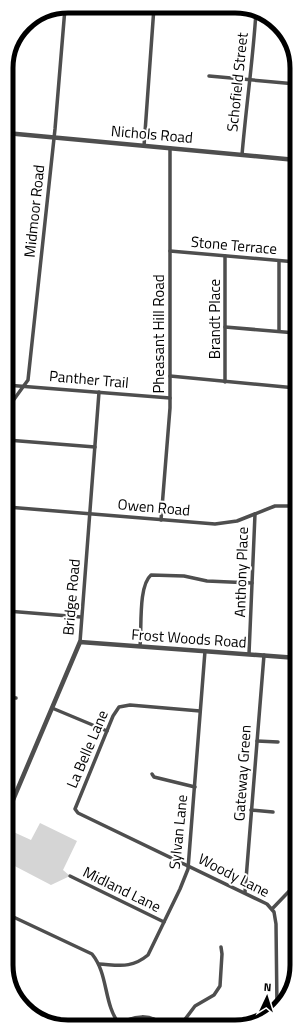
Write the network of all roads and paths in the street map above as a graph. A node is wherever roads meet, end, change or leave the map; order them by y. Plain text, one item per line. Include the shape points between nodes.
1 (65, 13) edge
2 (154, 13) edge
3 (256, 17) edge
4 (209, 76) dead end
5 (250, 80) junction
6 (290, 83) edge
7 (13, 134) edge
8 (54, 137) junction
9 (144, 146) junction
10 (170, 148) junction
11 (242, 155) junction
12 (290, 159) edge
13 (170, 251) junction
14 (225, 256) junction
15 (279, 261) junction
16 (290, 262) edge
17 (225, 327) junction
18 (279, 331) junction
19 (290, 332) edge
20 (170, 376) junction
21 (225, 382) junction
22 (13, 385) edge
23 (25, 386) junction
24 (290, 387) edge
25 (99, 392) junction
26 (170, 398) junction
27 (13, 401) edge
28 (13, 441) edge
29 (95, 448) junction
30 (290, 506) edge
31 (13, 508) edge
32 (89, 514) junction
33 (255, 514) junction
34 (161, 520) junction
35 (252, 583) junction
36 (13, 611) edge
37 (81, 617) junction
38 (80, 642) junction
39 (140, 646) junction
40 (205, 651) junction
41 (250, 654) junction
42 (264, 655) junction
43 (290, 657) edge
44 (13, 698) edge
45 (16, 698) dead end
46 (52, 708) junction
47 (200, 711) junction
48 (107, 731) junction
49 (257, 741) junction
50 (278, 742) dead end
51 (152, 774) dead end
52 (195, 787) junction
53 (13, 800) edge
54 (251, 810) junction
55 (76, 811) joint
56 (273, 812) dead end
57 (188, 865) junction
58 (70, 876) dead end
59 (290, 890) edge
60 (245, 892) junction
61 (272, 909) junction
62 (13, 917) edge
63 (164, 922) junction
64 (221, 947) dead end
65 (99, 964) junction
66 (277, 1000) edge
67 (116, 1020) edge
68 (129, 1020) edge
69 (155, 1020) edge
70 (184, 1020) edge

1 - 8 street, Midmoor Road
2 - 9 street
3 - 5 street, Schofield Street
4 - 5 street
5 - 6 street
5 - 11 street, Schofield Street
7 - 8 street, Nichols Road
8 - 9 street, Nichols Road
8 - 23 street, Midmoor Road via 28,380
9 - 10 street, Nichols Road
10 - 11 street, Nichols Road
10 - 13 street, Pheasant Hill Road
11 - 12 street, Nichols Road
13 - 14 street, Stone Terrace
13 - 20 street, Pheasant Hill Road
14 - 15 street, Stone Terrace
14 - 17 street, Brandt Place
15 - 16 street, Stone Terrace
15 - 18 street
17 - 18 street
17 - 21 street, Brandt Place
18 - 19 street
20 - 21 street
20 - 26 street, Pheasant Hill Road
21 - 24 street
22 - 23 street, Panther Trail
23 - 25 street, Panther Trail
23 - 27 street, Midmoor Road
25 - 26 street, Panther Trail
25 - 29 street, Bridge Road
26 - 34 street, Pheasant Hill Road
28 - 29 street
29 - 32 street, Bridge Road
30 - 33 street, Owen Road via 278,505
31 - 32 street, Owen Road
32 - 34 street, Owen Road
32 - 37 street, Bridge Road
33 - 34 street, Owen Road via 222,524
33 - 35 street, Anthony Place
35 - 39 street via 151,575 143,591
35 - 41 street, Anthony Place
36 - 37 street
37 - 38 street, Bridge Road
38 - 39 street, Frost Woods Road
38 - 46 street, Bridge Road
39 - 40 street, Frost Woods Road
40 - 41 street, Frost Woods Road
40 - 47 street, Sylvan Lane
41 - 42 street, Frost Woods Road
42 - 43 street, Frost Woods Road
42 - 49 street, Gateway Green
44 - 45 street
46 - 48 street
46 - 53 street, Bridge Road
47 - 48 street, La Belle Lane via 122,705 116,710
47 - 52 street, Sylvan Lane
48 - 55 street, La Belle Lane via 76,804
49 - 50 street
49 - 54 street, Gateway Green
51 - 52 street via 154,777
52 - 57 street, Sylvan Lane
54 - 56 street
54 - 60 street, Gateway Green
55 - 57 street, Woody Lane
57 - 60 street, Woody Lane
57 - 63 street, Sylvan Lane
58 - 63 street, Midland Lane
59 - 61 street
60 - 61 street, Woody Lane
61 - 66 street via 277,928
62 - 65 street via 92,954
63 - 65 street, Sylvan Lane via 148,954 139,962 129,966
64 - 70 street via 220,986 214,995 195,1006
65 - 67 street via 111,1012
68 - 69 street via 143,1017

